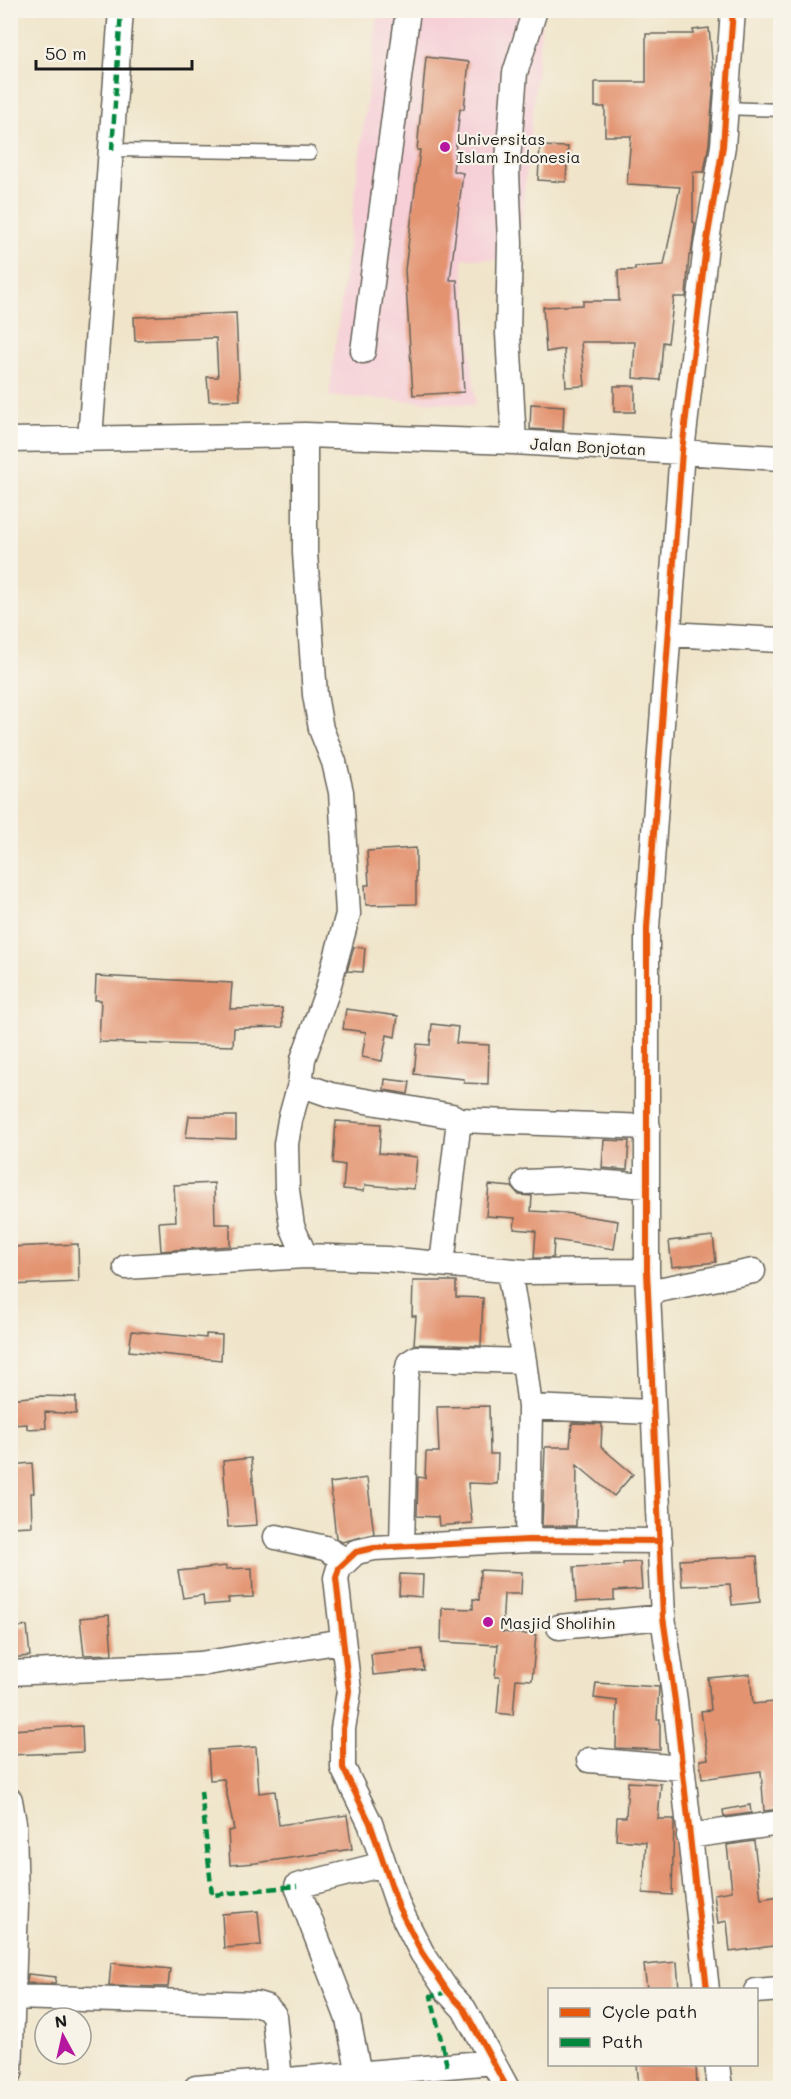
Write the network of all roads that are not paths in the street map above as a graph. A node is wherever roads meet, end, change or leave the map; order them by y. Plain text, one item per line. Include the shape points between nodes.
1 (121, 10) edge
2 (408, 10) edge
3 (535, 10) edge
4 (733, 10) edge
5 (725, 108) junction
6 (780, 110) edge
7 (112, 150) junction
8 (310, 153) dead end
9 (363, 351) dead end
10 (305, 435) junction
11 (90, 439) junction
12 (10, 440) edge
13 (514, 442) junction
14 (682, 451) junction
15 (780, 458) edge
16 (668, 634) junction
17 (780, 640) edge
18 (300, 1084) junction
19 (459, 1120) junction
20 (648, 1127) junction
21 (525, 1182) dead end
22 (647, 1186) junction
23 (305, 1256) junction
24 (442, 1264) junction
25 (126, 1268) dead end
26 (509, 1271) junction
27 (753, 1271) dead end
28 (647, 1281) junction
29 (525, 1361) junction
30 (530, 1407) junction
31 (652, 1412) junction
32 (276, 1537) dead end
33 (528, 1540) junction
34 (660, 1541) junction
35 (402, 1546) junction
36 (345, 1560) junction
37 (663, 1617) junction
38 (559, 1627) dead end
39 (343, 1641) junction
40 (10, 1673) edge
41 (589, 1760) dead end
42 (682, 1768) junction
43 (10, 1800) edge
44 (780, 1823) edge
45 (689, 1836) junction
46 (384, 1864) junction
47 (707, 1988) edge
48 (780, 1989) edge
49 (758, 1991) edge
50 (13, 1997) junction
51 (493, 2062) junction
52 (717, 2066) edge
53 (10, 2073) edge
54 (359, 2074) junction
55 (386, 2080) edge
56 (280, 2081) junction
57 (196, 2088) edge
58 (507, 2088) edge
59 (720, 2088) edge

1 - 7 street
2 - 9 street
3 - 13 street via 515,73 507,172 508,334
4 - 5 street
5 - 6 lane
5 - 14 street
7 - 8 lane
7 - 11 street
10 - 11 street, Jalan Bonjotan
10 - 13 street, Jalan Bonjotan
10 - 18 street via 305,553 315,695 321,729 341,792 348,914 327,992 303,1059
11 - 12 street, Jalan Bonjotan
13 - 14 street, Jalan Bonjotan
14 - 15 street, Jalan Bonjotan
14 - 16 street
16 - 17 street
16 - 20 street via 646,927
18 - 19 street via 331,1095
18 - 23 street via 290,1120 285,1169 292,1226
19 - 20 street
19 - 24 street
20 - 22 street
21 - 22 street via 569,1179
22 - 28 street
23 - 24 street
23 - 25 street
24 - 26 street
26 - 28 street
26 - 29 street
27 - 28 street
28 - 31 street
29 - 30 street
29 - 35 street via 417,1358 409,1363
30 - 31 street
30 - 33 street
31 - 34 street
32 - 36 street via 324,1548
33 - 34 street
33 - 35 street
34 - 37 street
35 - 36 street via 356,1552
36 - 39 street via 336,1578
37 - 38 street
37 - 42 street
39 - 40 street via 200,1664
39 - 46 street via 349,1691 343,1729 343,1768 370,1823
41 - 42 street
42 - 45 street
43 - 50 street via 16,1893
44 - 45 street
45 - 47 street
46 - 51 street via 399,1908 422,1953 464,2009
46 - 54 street via 297,1886 348,2019
48 - 49 street
50 - 53 street
50 - 56 street via 267,2007 274,2015
51 - 55 street
51 - 58 street
52 - 59 street
54 - 55 street
54 - 56 street
56 - 57 street

